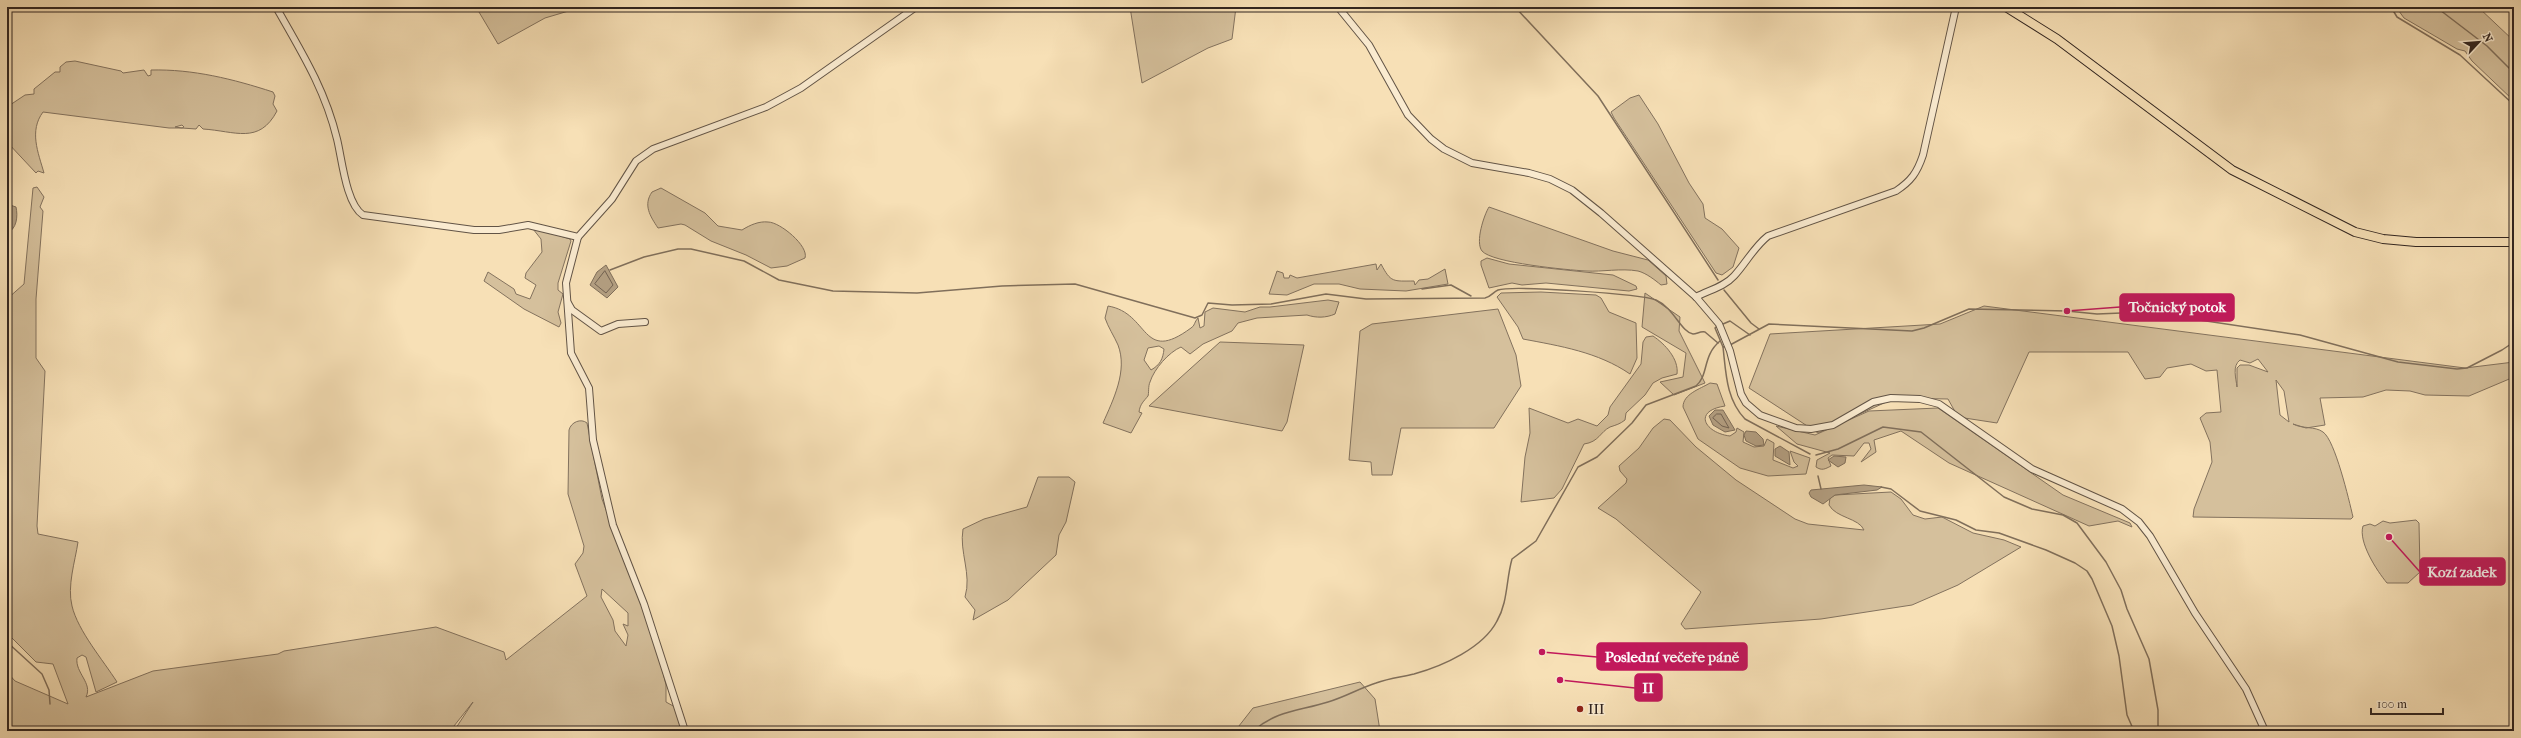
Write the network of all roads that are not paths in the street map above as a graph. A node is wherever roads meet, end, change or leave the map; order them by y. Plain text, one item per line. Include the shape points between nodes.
1 (276, 7) edge
2 (916, 7) edge
3 (1338, 7) edge
4 (1956, 7) edge
5 (2006, 7) edge
6 (578, 237) junction
7 (2514, 242) edge
8 (1696, 297) junction
9 (567, 302) junction
10 (645, 322) dead end
11 (685, 731) edge
12 (2266, 731) edge

1 - 6 street via 310,66 330,109 351,198 358,212 363,215 474,230 534,225
2 - 6 street via 802,88 766,107 653,149 636,161 612,199
3 - 8 street via 1369,45 1408,115 1431,139 1444,149 1472,163 1529,173 1550,179 1572,190
4 - 8 street via 1918,172 1896,191 1768,236 1733,277
5 - 7 main road via 2057,39 2232,170 2355,232 2383,239 2416,242
6 - 9 street via 568,270
8 - 12 street via 1715,317 1727,341 1741,394 1746,403 1760,415 1796,428 1823,428 1873,402 1891,398 1920,399 1938,404 2032,469 2122,509 2139,522 2150,536 2194,613 2246,690
9 - 10 street via 572,310 601,331 618,324
9 - 11 street via 571,353 581,368 591,398 593,440 602,486 613,525 644,604

